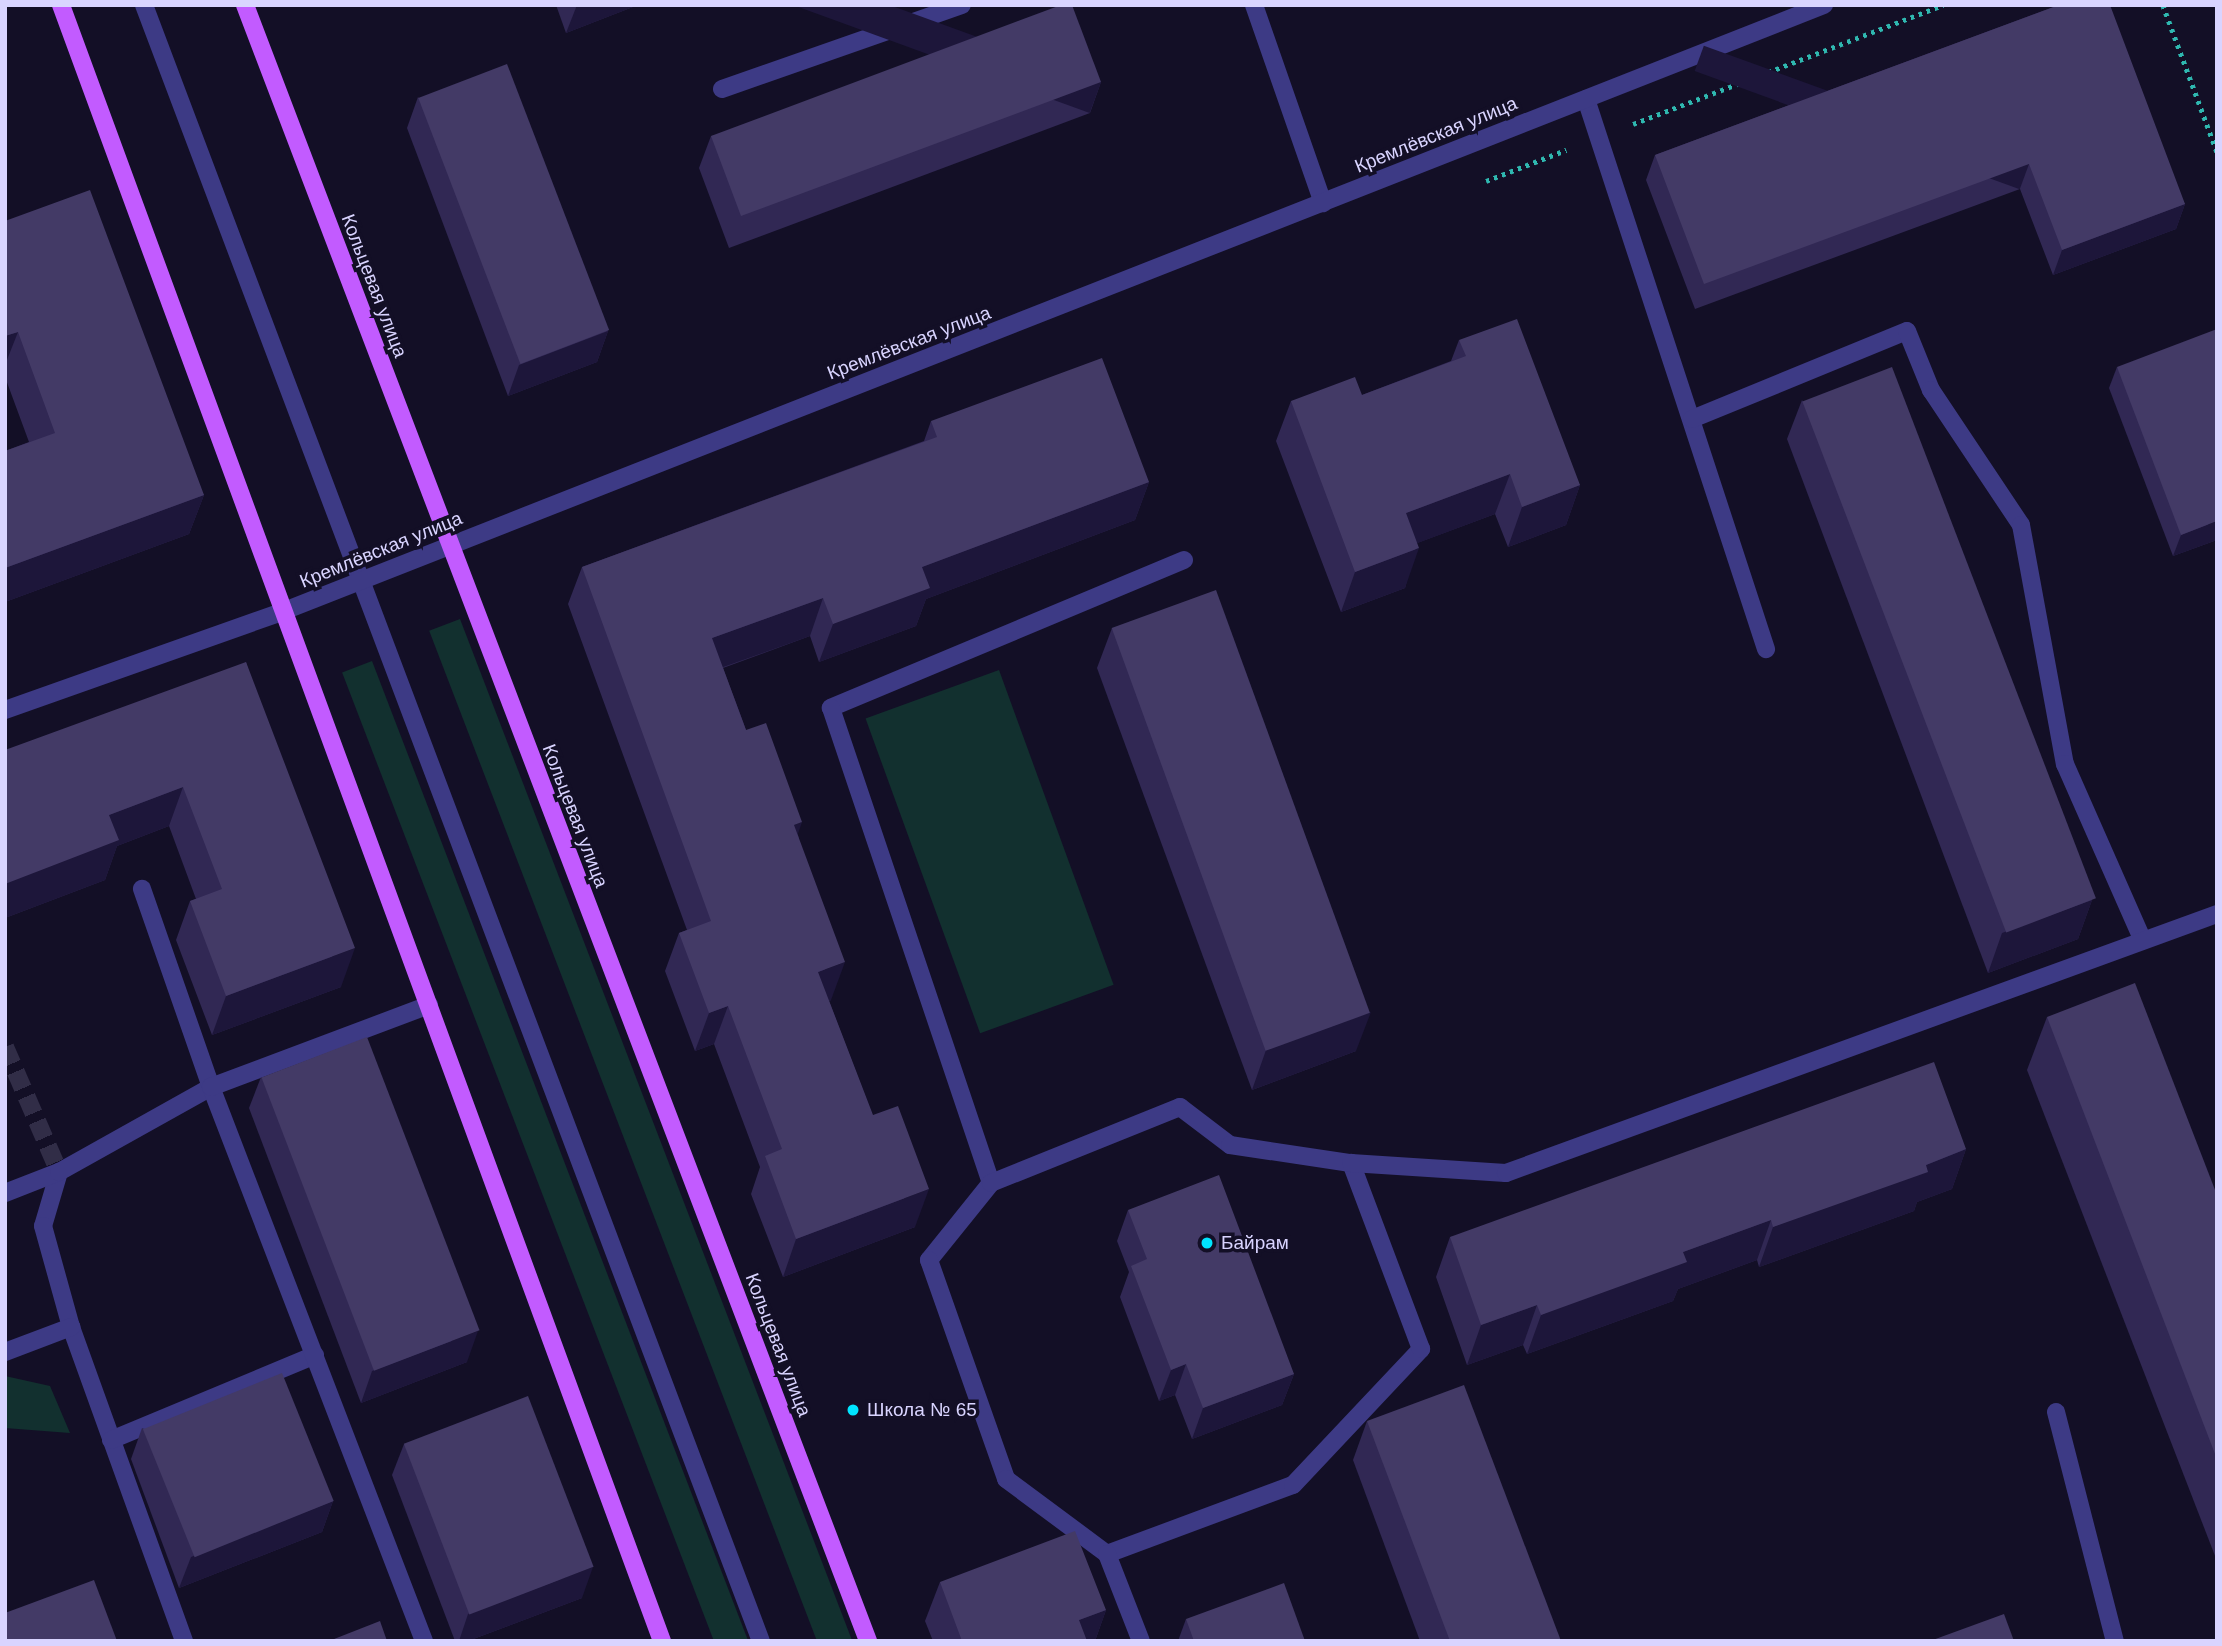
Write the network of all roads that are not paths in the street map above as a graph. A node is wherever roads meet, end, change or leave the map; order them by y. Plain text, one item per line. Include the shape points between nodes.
1 (61, 5) edge
2 (144, 5) edge
3 (245, 5) edge
4 (962, 5) edge
5 (1254, 5) edge
6 (1824, 5) edge
7 (722, 89) dead end
8 (1586, 99) junction
9 (1323, 203) junction
10 (1692, 419) junction
11 (450, 545) junction
12 (1184, 561) dead end
13 (361, 579) junction
14 (284, 611) junction
15 (1766, 649) dead end
16 (5, 710) edge
17 (142, 889) dead end
18 (2217, 914) edge
19 (2143, 941) junction
20 (429, 1005) junction
21 (211, 1087) junction
22 (1351, 1163) junction
23 (59, 1172) junction
24 (991, 1183) junction
25 (5, 1193) edge
26 (71, 1327) junction
27 (5, 1352) edge
28 (315, 1355) junction
29 (2056, 1412) dead end
30 (111, 1440) junction
31 (1107, 1554) junction
32 (184, 1641) edge
33 (425, 1641) edge
34 (662, 1641) edge
35 (761, 1641) edge
36 (868, 1641) edge
37 (1141, 1641) edge
38 (2115, 1641) edge

1 - 14 main road
2 - 13 street
3 - 11 main road, Кольцевая улица
4 - 7 street
5 - 9 street
6 - 8 street, Кремлёвская улица
8 - 9 street, Кремлёвская улица
8 - 10 street
9 - 11 street, Кремлёвская улица
10 - 15 street
10 - 19 street via 1907,331 1931,390 2021,525 2065,764
11 - 13 street, Кремлёвская улица
11 - 36 main road, Кольцевая улица
12 - 24 street via 831,708
13 - 14 street, Кремлёвская улица
13 - 35 street
14 - 16 street, Кремлёвская улица
14 - 20 main road
17 - 21 street
18 - 19 street
19 - 22 street via 1506,1173
20 - 21 street
20 - 34 main road
21 - 23 street
21 - 28 street
22 - 24 street via 1230,1145 1180,1107
22 - 31 street via 1421,1349 1293,1485
23 - 25 street
23 - 26 street via 43,1226
24 - 31 street via 929,1260 1006,1479
26 - 27 street
26 - 30 street
28 - 30 street
28 - 33 street
29 - 38 street
30 - 32 street
31 - 37 street

